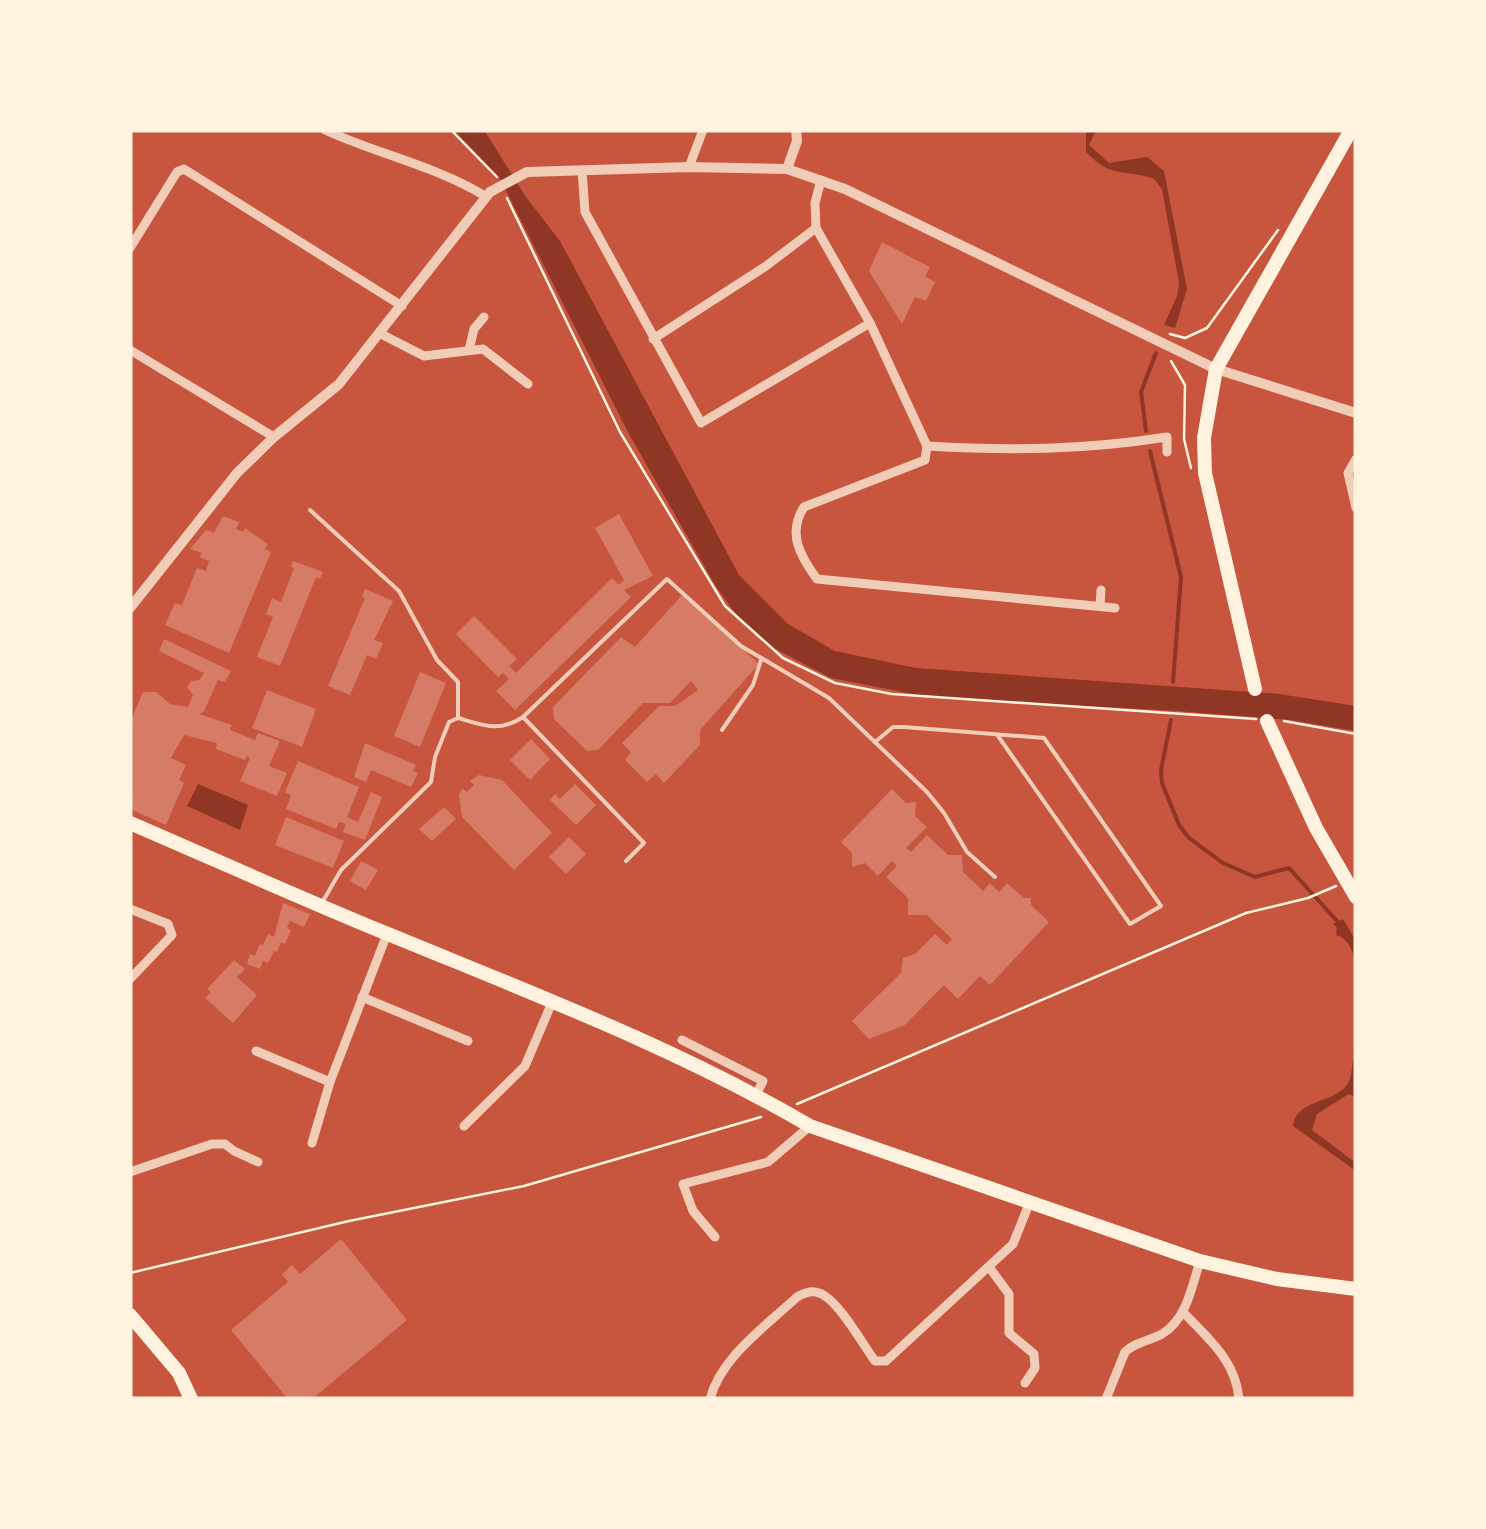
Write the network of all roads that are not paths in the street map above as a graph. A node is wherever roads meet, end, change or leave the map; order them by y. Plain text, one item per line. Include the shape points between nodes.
1 (324, 130) edge
2 (703, 130) edge
3 (796, 130) edge
4 (1351, 130) edge
5 (689, 166) junction
6 (787, 169) junction
7 (582, 170) junction
8 (821, 180) junction
9 (487, 194) junction
10 (816, 228) junction
11 (130, 248) edge
12 (402, 306) junction
13 (484, 317) dead end
14 (870, 323) junction
15 (379, 333) junction
16 (653, 339) junction
17 (130, 350) edge
18 (469, 350) junction
19 (1216, 369) junction
20 (528, 384) dead end
21 (1356, 413) edge
22 (274, 436) junction
23 (927, 446) junction
24 (1167, 452) dead end
25 (1356, 459) edge
26 (1356, 508) edge
27 (310, 510) dead end
28 (1101, 590) dead end
29 (1100, 606) junction
30 (130, 608) edge
31 (1115, 608) dead end
32 (761, 660) junction
33 (1256, 689) dead end
34 (523, 717) junction
35 (458, 718) junction
36 (1259, 720) road end
37 (722, 730) dead end
38 (998, 736) junction
39 (875, 742) junction
40 (130, 823) edge
41 (626, 861) dead end
42 (995, 877) dead end
43 (1356, 897) edge
44 (321, 905) junction
45 (130, 909) edge
46 (387, 934) junction
47 (130, 979) edge
48 (362, 996) junction
49 (553, 1000) junction
50 (457, 1036) junction
51 (682, 1040) dead end
52 (468, 1041) dead end
53 (277, 1046) dead end
54 (452, 1049) dead end
55 (256, 1051) dead end
56 (273, 1058) junction
57 (330, 1082) junction
58 (756, 1095) junction
59 (464, 1126) dead end
60 (810, 1126) junction
61 (312, 1143) dead end
62 (258, 1162) dead end
63 (130, 1172) edge
64 (1029, 1204) junction
65 (715, 1238) dead end
66 (1200, 1261) junction
67 (989, 1267) junction
68 (1356, 1289) edge
69 (1183, 1312) junction
70 (130, 1314) edge
71 (1024, 1383) dead end
72 (191, 1399) edge
73 (710, 1399) edge
74 (1106, 1399) edge
75 (1238, 1399) edge

1 - 9 street
2 - 5 street
3 - 6 street
4 - 19 main road
5 - 6 street
5 - 7 street
6 - 8 street
7 - 9 street via 527,172
7 - 16 street via 585,212
8 - 10 street
8 - 19 street
9 - 12 street
10 - 14 street
10 - 16 street
11 - 12 street via 184,169
12 - 15 street
13 - 18 street
14 - 16 street via 702,423
14 - 23 street
15 - 18 street via 424,356
15 - 22 street via 339,384
17 - 22 street
18 - 20 street via 483,349
19 - 21 street
19 - 33 main road via 1205,473
22 - 30 street
23 - 24 street via 1020,452 1167,438
23 - 29 street via 925,460 804,507 794,539 817,579
25 - 26 street via 1348,472
27 - 35 lane via 406,600 437,660 458,682
28 - 29 street
29 - 31 street
32 - 34 lane via 667,580
32 - 37 lane via 754,685
32 - 39 lane via 822,692
34 - 35 lane via 492,729
34 - 41 lane via 644,843
35 - 44 lane via 449,722 431,782 341,870
36 - 43 main road
38 - 38 lane via 1044,738 1161,906 1130,924
38 - 39 lane via 893,728
39 - 42 lane via 927,792 967,852
40 - 44 main road
44 - 46 main road
45 - 47 street via 168,924 172,935
46 - 48 street
46 - 49 main road
48 - 50 street
48 - 57 street
49 - 58 main road
49 - 59 street via 525,1066
50 - 52 street
50 - 54 street
51 - 58 street via 763,1080
53 - 56 street
55 - 56 street
56 - 57 street
57 - 61 street
58 - 60 main road
60 - 64 main road
60 - 65 street via 768,1162 683,1184 692,1212
62 - 63 street via 212,1144
64 - 66 main road
64 - 67 street via 1014,1244
66 - 68 main road
66 - 69 street
67 - 71 street via 1009,1294 1010,1333 1034,1354 1035,1368
67 - 73 street via 886,1360 875,1362 831,1300 806,1292 732,1359
69 - 74 street via 1173,1326 1130,1346
69 - 75 street via 1229,1362
70 - 72 main road via 179,1373

